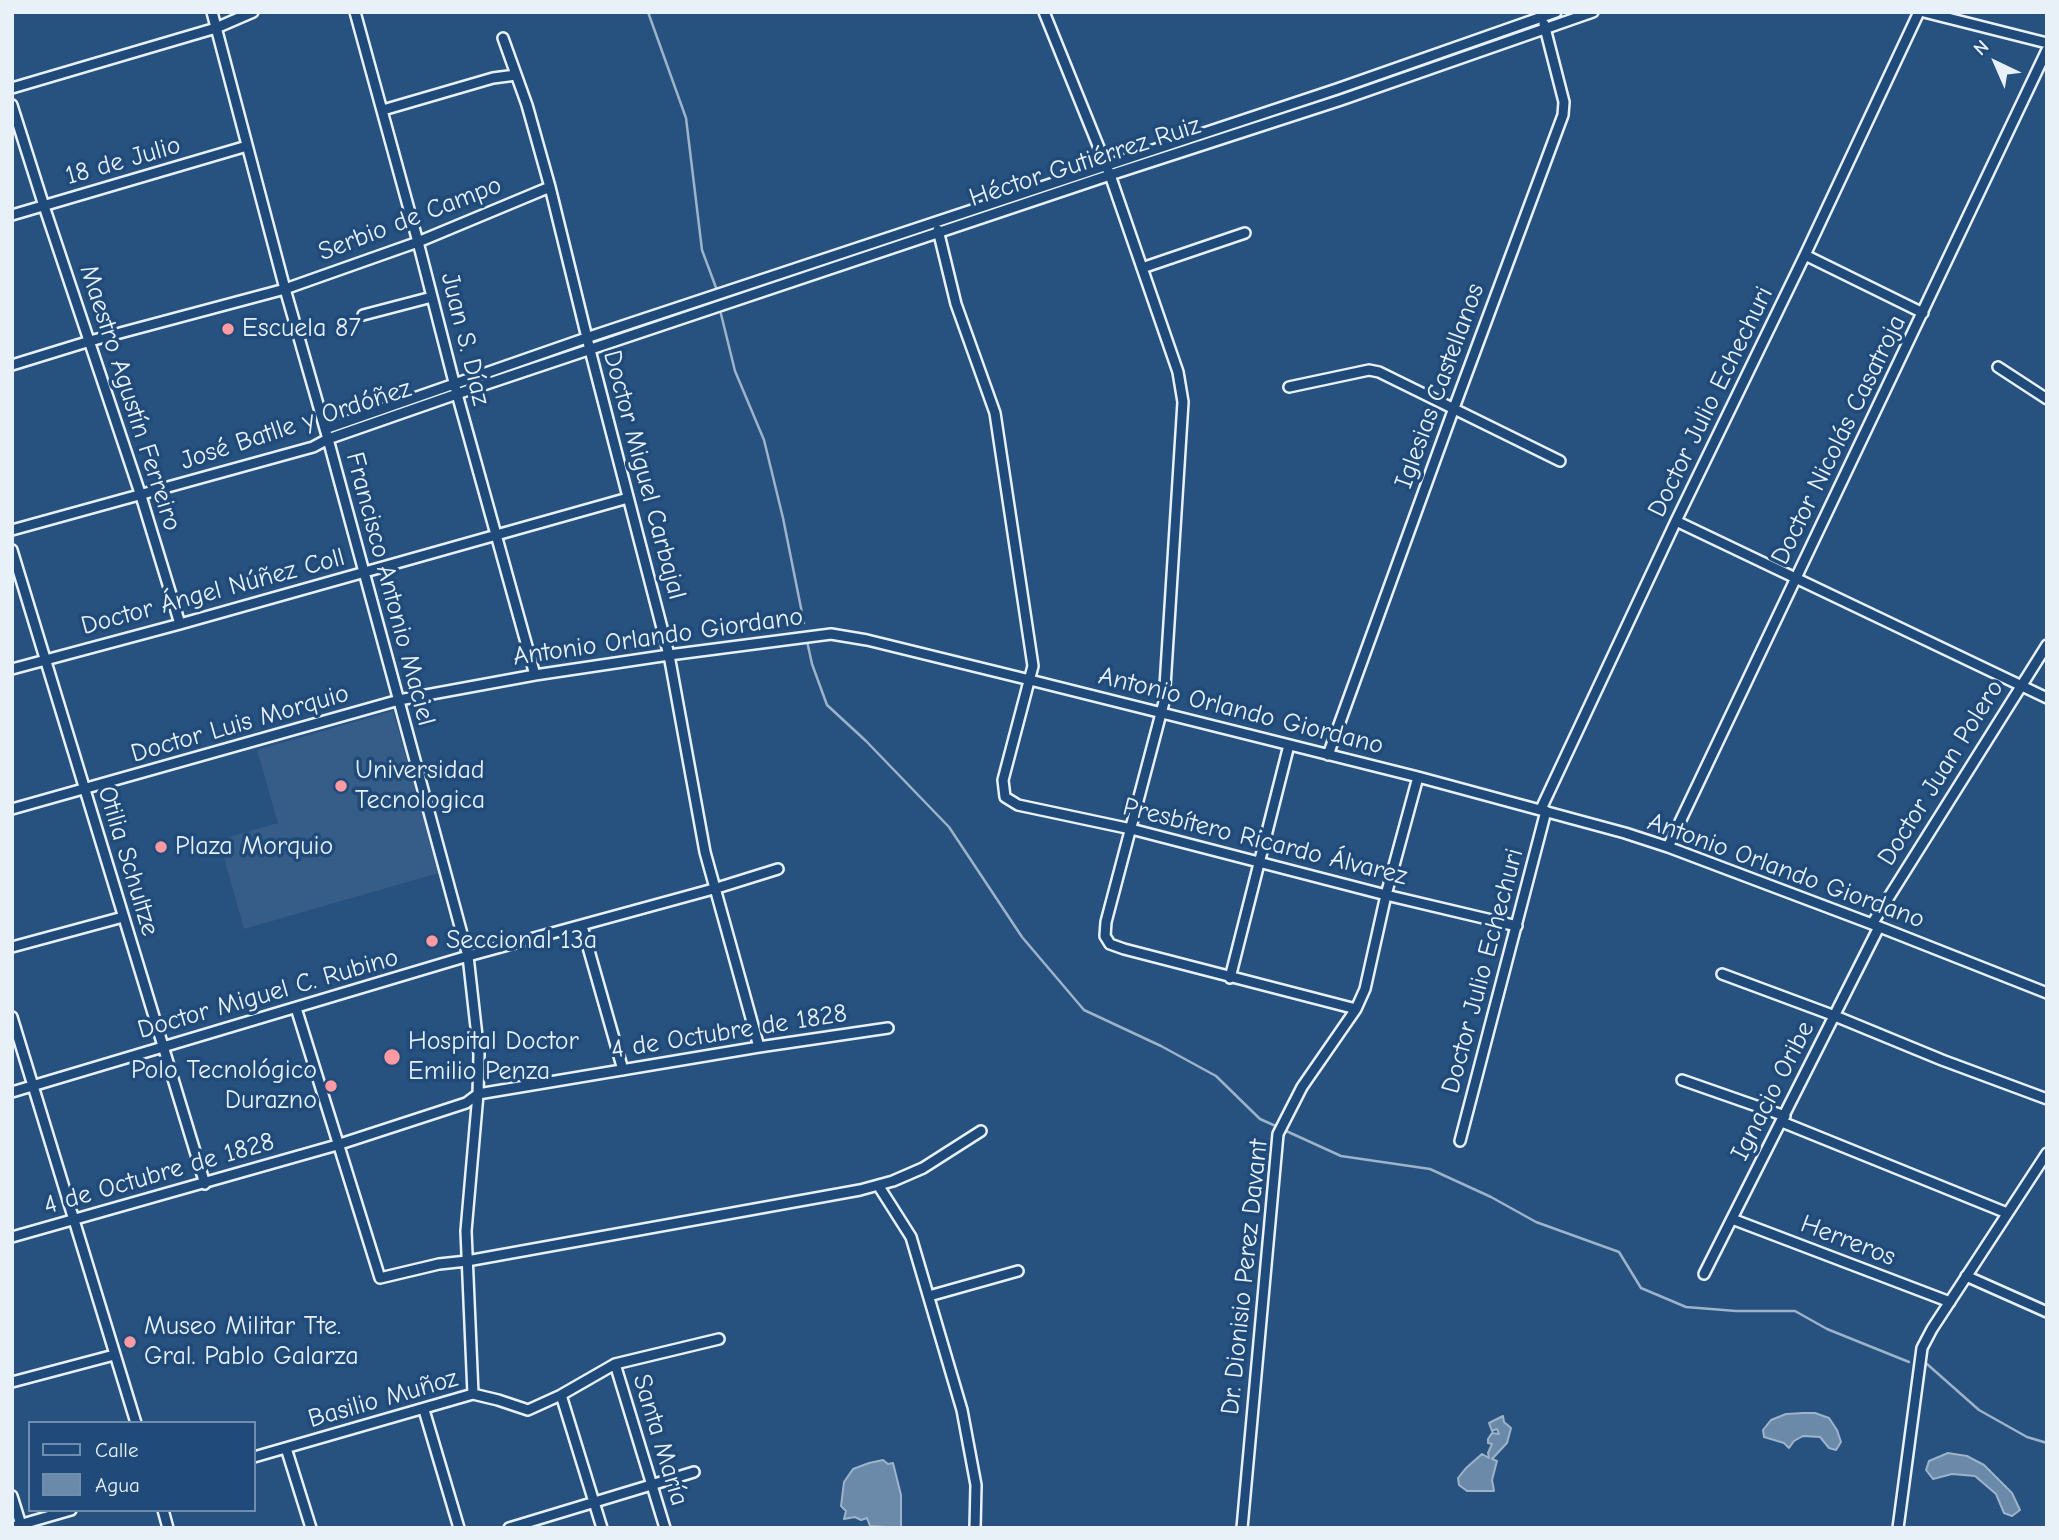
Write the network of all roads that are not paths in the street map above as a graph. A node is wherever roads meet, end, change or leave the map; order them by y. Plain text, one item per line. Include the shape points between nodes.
1 (212, 12) edge
2 (253, 12) edge
3 (355, 12) edge
4 (1044, 12) edge
5 (1556, 12) edge
6 (1593, 12) edge
7 (1921, 12) edge
8 (1542, 17) junction
9 (216, 28) junction
10 (1545, 29) junction
11 (503, 38) dead end
12 (2047, 43) edge
13 (2047, 50) edge
14 (516, 75) junction
15 (12, 88) edge
16 (12, 105) edge
17 (383, 110) junction
18 (247, 146) junction
19 (1110, 175) junction
20 (550, 187) junction
21 (44, 206) junction
22 (12, 215) edge
23 (935, 222) junction
24 (939, 233) junction
25 (1245, 233) dead end
26 (418, 242) junction
27 (1805, 255) junction
28 (1142, 268) junction
29 (285, 289) junction
30 (432, 297) junction
31 (1923, 313) junction
32 (363, 315) dead end
33 (589, 337) joint
34 (90, 341) junction
35 (590, 350) junction
36 (12, 365) edge
37 (1998, 367) dead end
38 (1289, 387) dead end
39 (457, 394) junction
40 (2047, 399) edge
41 (1454, 408) junction
42 (326, 434) junction
43 (1560, 461) dead end
44 (141, 496) junction
45 (628, 498) junction
46 (1676, 521) junction
47 (12, 530) edge
48 (495, 534) junction
49 (12, 550) edge
50 (363, 573) junction
51 (1796, 578) junction
52 (180, 624) junction
53 (2047, 645) edge
54 (669, 655) junction
55 (45, 660) junction
56 (12, 669) edge
57 (535, 675) junction
58 (1030, 680) junction
59 (2021, 685) junction
60 (2047, 698) edge
61 (399, 700) junction
62 (1162, 713) junction
63 (1289, 745) junction
64 (1328, 755) junction
65 (1418, 777) junction
66 (84, 790) junction
67 (12, 809) edge
68 (1544, 810) junction
69 (1131, 830) junction
70 (1668, 847) junction
71 (1259, 862) junction
72 (778, 870) dead end
73 (717, 888) junction
74 (1386, 895) junction
75 (123, 917) junction
76 (582, 926) junction
77 (1517, 926) junction
78 (1875, 926) junction
79 (12, 947) edge
80 (468, 956) junction
81 (1722, 974) dead end
82 (1230, 978) junction
83 (2047, 993) edge
84 (296, 1008) junction
85 (1356, 1009) junction
86 (1835, 1016) junction
87 (12, 1017) edge
88 (888, 1028) dead end
89 (163, 1046) junction
90 (759, 1047) junction
91 (623, 1070) junction
92 (1682, 1080) dead end
93 (34, 1085) junction
94 (12, 1092) edge
95 (478, 1094) junction
96 (2047, 1099) edge
97 (1783, 1119) junction
98 (981, 1131) dead end
99 (1460, 1141) dead end
100 (337, 1145) junction
101 (2047, 1153) edge
102 (205, 1184) junction
103 (878, 1185) junction
104 (2007, 1213) junction
105 (1732, 1219) junction
106 (74, 1221) junction
107 (12, 1237) edge
108 (467, 1261) junction
109 (1018, 1271) dead end
110 (1704, 1274) dead end
111 (1966, 1276) junction
112 (929, 1296) junction
113 (1950, 1302) junction
114 (2047, 1312) edge
115 (719, 1339) dead end
116 (114, 1354) junction
117 (615, 1364) junction
118 (12, 1382) edge
119 (473, 1394) junction
120 (561, 1395) junction
121 (424, 1409) junction
122 (135, 1421) edge
123 (286, 1448) junction
124 (256, 1456) edge
125 (694, 1472) dead end
126 (652, 1484) junction
127 (12, 1496) edge
128 (594, 1502) junction
129 (65, 1512) edge
130 (18, 1527) edge
131 (311, 1528) edge
132 (459, 1528) edge
133 (509, 1528) edge
134 (603, 1528) edge
135 (665, 1528) edge
136 (975, 1528) edge
137 (1242, 1528) edge
138 (1898, 1528) edge

1 - 9 street, Francisco Antonio Maciel
2 - 9 street
3 - 17 street, Juan S. Díaz
4 - 19 street
5 - 8 street, Héctor Gutiérrez Ruiz
6 - 10 street, Héctor Gutiérrez Ruiz
7 - 12 street
7 - 27 street, Doctor Julio Echechuri
8 - 10 street, Iglesias Castellanos
8 - 23 street, Héctor Gutiérrez Ruiz
9 - 15 street
9 - 18 street, Francisco Antonio Maciel
10 - 19 street, Héctor Gutiérrez Ruiz
10 - 41 street, Iglesias Castellanos via 1564,102 1563,115
11 - 14 street, Doctor Miguel Carbajal
13 - 31 street, Doctor Nicolás Casatroja
14 - 17 street
14 - 20 street, Doctor Miguel Carbajal
16 - 21 street, Maestro Agustín Ferreiro
17 - 26 street, Juan S. Díaz
18 - 21 street, 18 de Julio
18 - 29 street, Francisco Antonio Maciel
19 - 24 street, Héctor Gutiérrez Ruiz
19 - 28 street
20 - 26 street, Serbio de Campo
20 - 35 street, Doctor Miguel Carbajal
21 - 22 street, 18 de Julio
21 - 34 street, Maestro Agustín Ferreiro
23 - 24 street
23 - 33 street, Héctor Gutiérrez Ruiz
24 - 35 street, Héctor Gutiérrez Ruiz
24 - 58 street via 956,304 995,413 1033,666
25 - 28 street
26 - 29 street, Serbio de Campo
26 - 30 street, Juan S. Díaz
27 - 31 street
27 - 46 street, Doctor Julio Echechuri
28 - 62 street via 1178,372 1183,402
29 - 34 street, Serbio de Campo
29 - 42 street, Francisco Antonio Maciel
30 - 32 street
30 - 39 street, Juan S. Díaz
31 - 51 street, Doctor Nicolás Casatroja
33 - 42 street, José Batlle y Ordóñez
34 - 36 street, Serbio de Campo
34 - 44 street, Maestro Agustín Ferreiro
35 - 39 street, José Batlle y Ordóñez
35 - 45 street, Doctor Miguel Carbajal
37 - 40 street
38 - 41 street via 1369,370
39 - 42 street, José Batlle y Ordóñez
39 - 48 street, Juan S. Díaz
41 - 43 street
41 - 64 street, Iglesias Castellanos
42 - 44 street, José Batlle y Ordóñez via 313,447
42 - 50 street, Francisco Antonio Maciel
44 - 47 street, José Batlle y Ordóñez
44 - 52 street, Maestro Agustín Ferreiro
45 - 48 street, Doctor Ángel Núñez Coll
45 - 54 street, Doctor Miguel Carbajal
46 - 51 street
46 - 68 street, Doctor Julio Echechuri
48 - 50 street, Doctor Ángel Núñez Coll
48 - 57 street, Juan S. Díaz
49 - 55 street, Otilia Schultze
50 - 52 street, Doctor Ángel Núñez Coll
50 - 61 street, Francisco Antonio Maciel
51 - 59 street
51 - 70 street, Doctor Nicolás Casatroja
52 - 55 street, Doctor Ángel Núñez Coll
53 - 59 street, Doctor Juan Polero
54 - 57 street, Antonio Orlando Giordano
54 - 58 street, Antonio Orlando Giordano via 831,634
54 - 73 street, Doctor Miguel Carbajal via 705,852
55 - 56 street, Doctor Ángel Núñez Coll
55 - 66 street, Otilia Schultze
57 - 61 street, Antonio Orlando Giordano
58 - 62 street, Antonio Orlando Giordano
58 - 69 street, Presbítero Ricardo Álvarez via 1003,780 1005,797 1018,805
59 - 60 street
59 - 78 street, Doctor Juan Polero
61 - 66 street, Doctor Luis Morquio
61 - 80 street, Francisco Antonio Maciel
62 - 63 street, Antonio Orlando Giordano
62 - 69 street
63 - 64 street, Antonio Orlando Giordano
63 - 71 street
64 - 65 street, Antonio Orlando Giordano
65 - 68 street, Antonio Orlando Giordano
65 - 74 street, Dr. Dionisio Perez Davant
66 - 67 street, Doctor Luis Morquio
66 - 75 street, Otilia Schultze
68 - 70 street, Antonio Orlando Giordano
68 - 77 street, Doctor Julio Echechuri
69 - 71 street, Presbítero Ricardo Álvarez
69 - 82 street via 1106,922 1107,940 1124,949
70 - 78 street, Antonio Orlando Giordano
71 - 74 street, Presbítero Ricardo Álvarez
71 - 82 street
72 - 73 street, Doctor Miguel C. Rubino
73 - 76 street, Doctor Miguel C. Rubino
73 - 90 street, Doctor Miguel Carbajal
74 - 77 street, Presbítero Ricardo Álvarez
74 - 85 street, Dr. Dionisio Perez Davant via 1365,989
75 - 79 street
75 - 89 street, Otilia Schultze
76 - 80 street, Doctor Miguel C. Rubino
76 - 91 street
77 - 99 street, Doctor Julio Echechuri
78 - 83 street, Antonio Orlando Giordano
78 - 86 street, Ignacio Oribe
80 - 84 street, Doctor Miguel C. Rubino
80 - 95 street, Francisco Antonio Maciel
81 - 86 street
82 - 85 street
84 - 89 street, Doctor Miguel C. Rubino
84 - 100 street
85 - 137 street, Dr. Dionisio Perez Davant via 1303,1087 1278,1134
86 - 96 street
86 - 97 street, Ignacio Oribe
87 - 93 street
88 - 90 street, 4 de Octubre de 1828
89 - 93 street, Doctor Miguel C. Rubino
89 - 102 street, Otilia Schultze
90 - 91 street, 4 de Octubre de 1828
91 - 95 street, 4 de Octubre de 1828
92 - 97 street
93 - 94 street, Doctor Miguel C. Rubino
93 - 106 street
95 - 100 street, 4 de Octubre de 1828 via 466,1103
95 - 108 street, Francisco Antonio Maciel
97 - 104 street
97 - 105 street, Ignacio Oribe
98 - 103 street via 923,1168
100 - 102 street, 4 de Octubre de 1828
100 - 108 street via 380,1278
101 - 104 street
102 - 106 street, 4 de Octubre de 1828
103 - 108 street
103 - 112 street via 911,1237
104 - 111 street
105 - 110 street, Ignacio Oribe
105 - 113 street, Herreros
106 - 107 street, 4 de Octubre de 1828
106 - 116 street
108 - 119 street, Francisco Antonio Maciel
109 - 112 street
111 - 113 street
111 - 114 street
112 - 136 street via 962,1410 976,1485
113 - 138 street via 1920,1356
115 - 117 street, Basilio Muñoz
116 - 118 street
116 - 122 street
117 - 120 street, Basilio Muñoz
117 - 126 street, Santa María
119 - 120 street, Basilio Muñoz via 528,1410
119 - 121 street, Basilio Muñoz
120 - 128 street
121 - 123 street, Basilio Muñoz
121 - 132 street
123 - 124 street, Basilio Muñoz
123 - 131 street
125 - 126 street
126 - 128 street
126 - 135 street, Santa María
127 - 130 street
128 - 133 street
128 - 134 street
129 - 130 street

